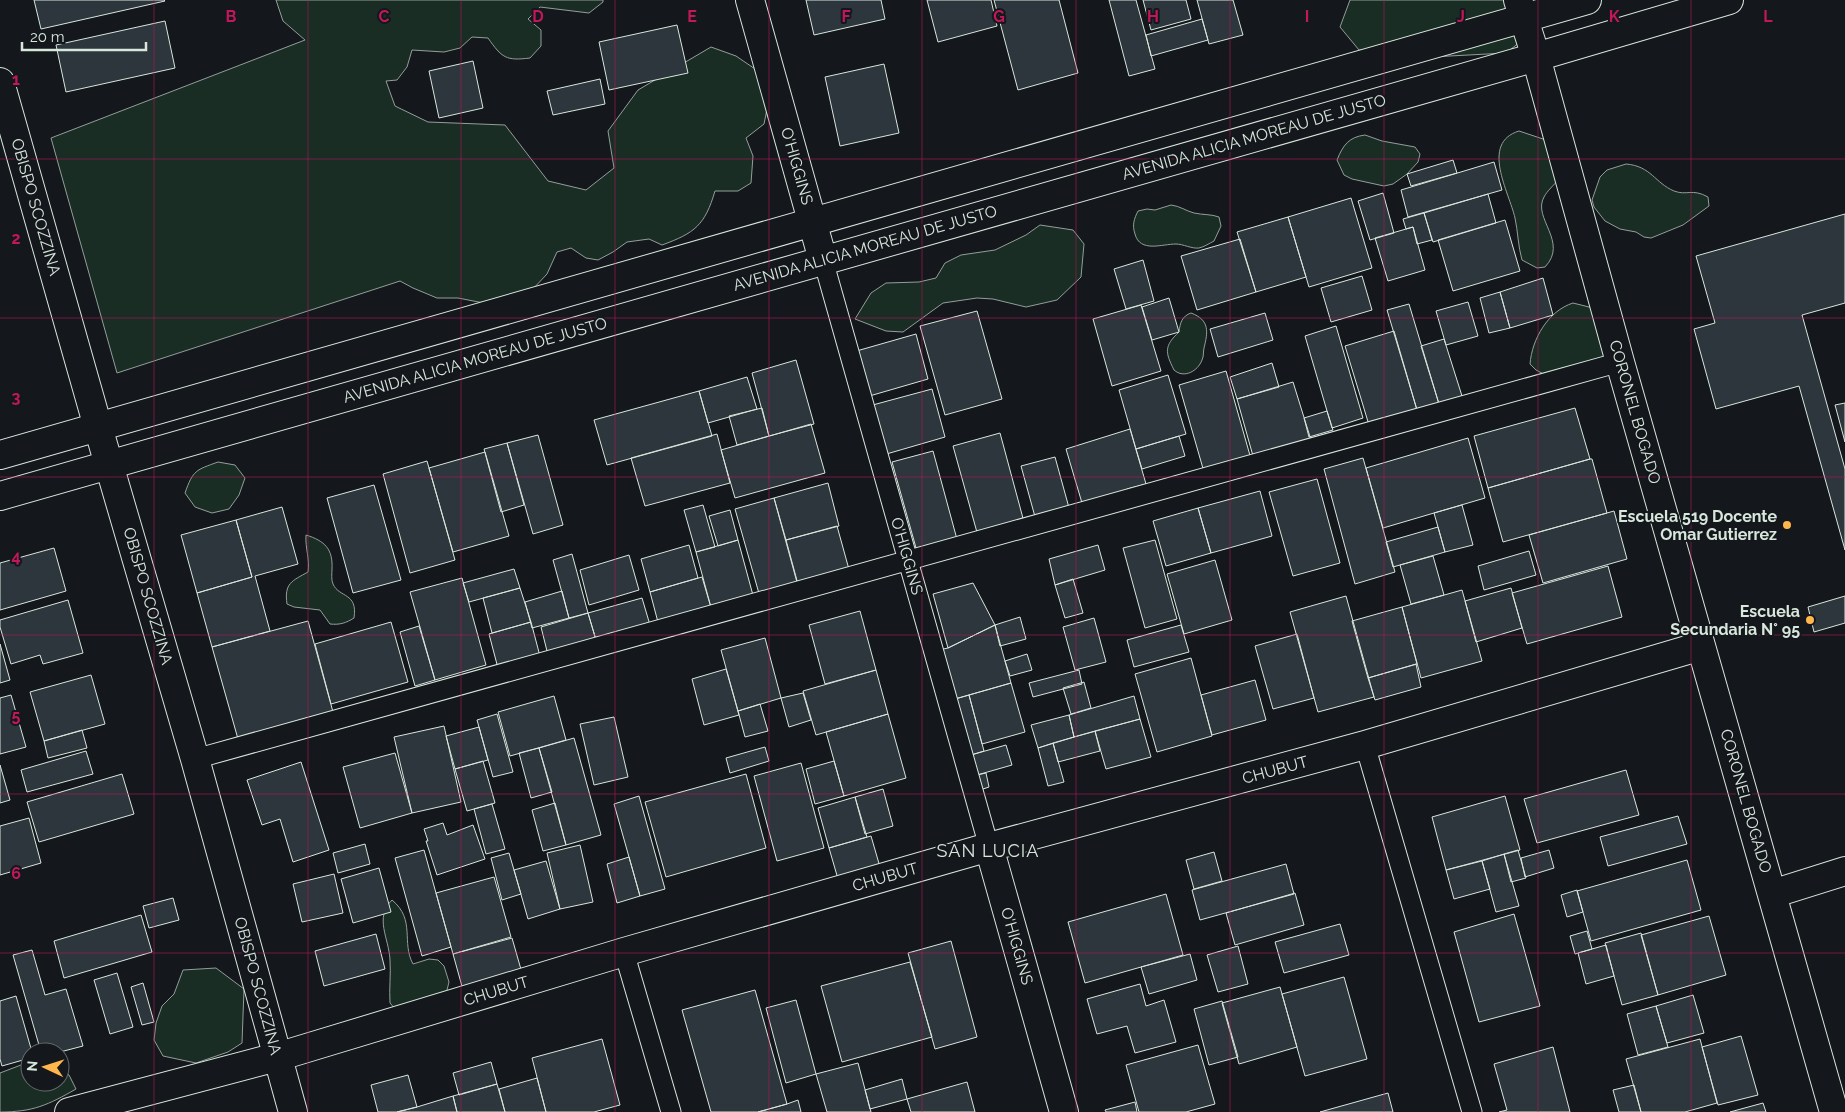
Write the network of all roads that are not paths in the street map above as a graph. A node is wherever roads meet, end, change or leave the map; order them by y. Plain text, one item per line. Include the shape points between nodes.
1 (750, 0) edge
2 (1586, 0) edge
3 (1729, 0) edge
4 (1521, 9) edge
5 (1536, 57) junction
6 (0, 82) edge
7 (812, 222) junction
8 (823, 260) junction
9 (1620, 362) junction
10 (98, 427) junction
11 (0, 455) edge
12 (109, 465) junction
13 (0, 496) edge
14 (908, 561) junction
15 (1701, 646) junction
16 (1365, 745) junction
17 (195, 760) junction
18 (989, 847) junction
19 (1845, 871) edge
20 (1772, 894) junction
21 (624, 952) junction
22 (278, 1057) junction
23 (69, 1112) edge
24 (293, 1112) edge
25 (671, 1112) edge
26 (1064, 1112) edge
27 (1472, 1112) edge
28 (1834, 1112) edge

1 - 7 street, O'HIGGINS
2 - 4 street
3 - 5 street, AVENIDA ALICIA MOREAU DE JUSTO
4 - 5 street, CORONEL BOGADO
4 - 7 street
5 - 8 street, AVENIDA ALICIA MOREAU DE JUSTO
5 - 9 street, CORONEL BOGADO
6 - 10 street, OBISPO SCOZZINA
7 - 8 street, O'HIGGINS
7 - 10 street
8 - 12 street, AVENIDA ALICIA MOREAU DE JUSTO
8 - 14 lane, O'HIGGINS
9 - 14 lane
9 - 15 street, CORONEL BOGADO
10 - 11 street
10 - 12 street, OBISPO SCOZZINA
12 - 13 street, AVENIDA ALICIA MOREAU DE JUSTO
12 - 17 street, OBISPO SCOZZINA
14 - 17 lane
14 - 18 lane, O'HIGGINS
15 - 16 street, CHUBUT
15 - 20 street, CORONEL BOGADO
16 - 18 street, CHUBUT
16 - 27 lane
17 - 22 street, OBISPO SCOZZINA
18 - 21 street, CHUBUT
18 - 26 street, O'HIGGINS
19 - 20 street
20 - 28 street, CORONEL BOGADO
21 - 22 street, CHUBUT
21 - 25 lane
22 - 23 street, CHUBUT
22 - 24 street, OBISPO SCOZZINA

